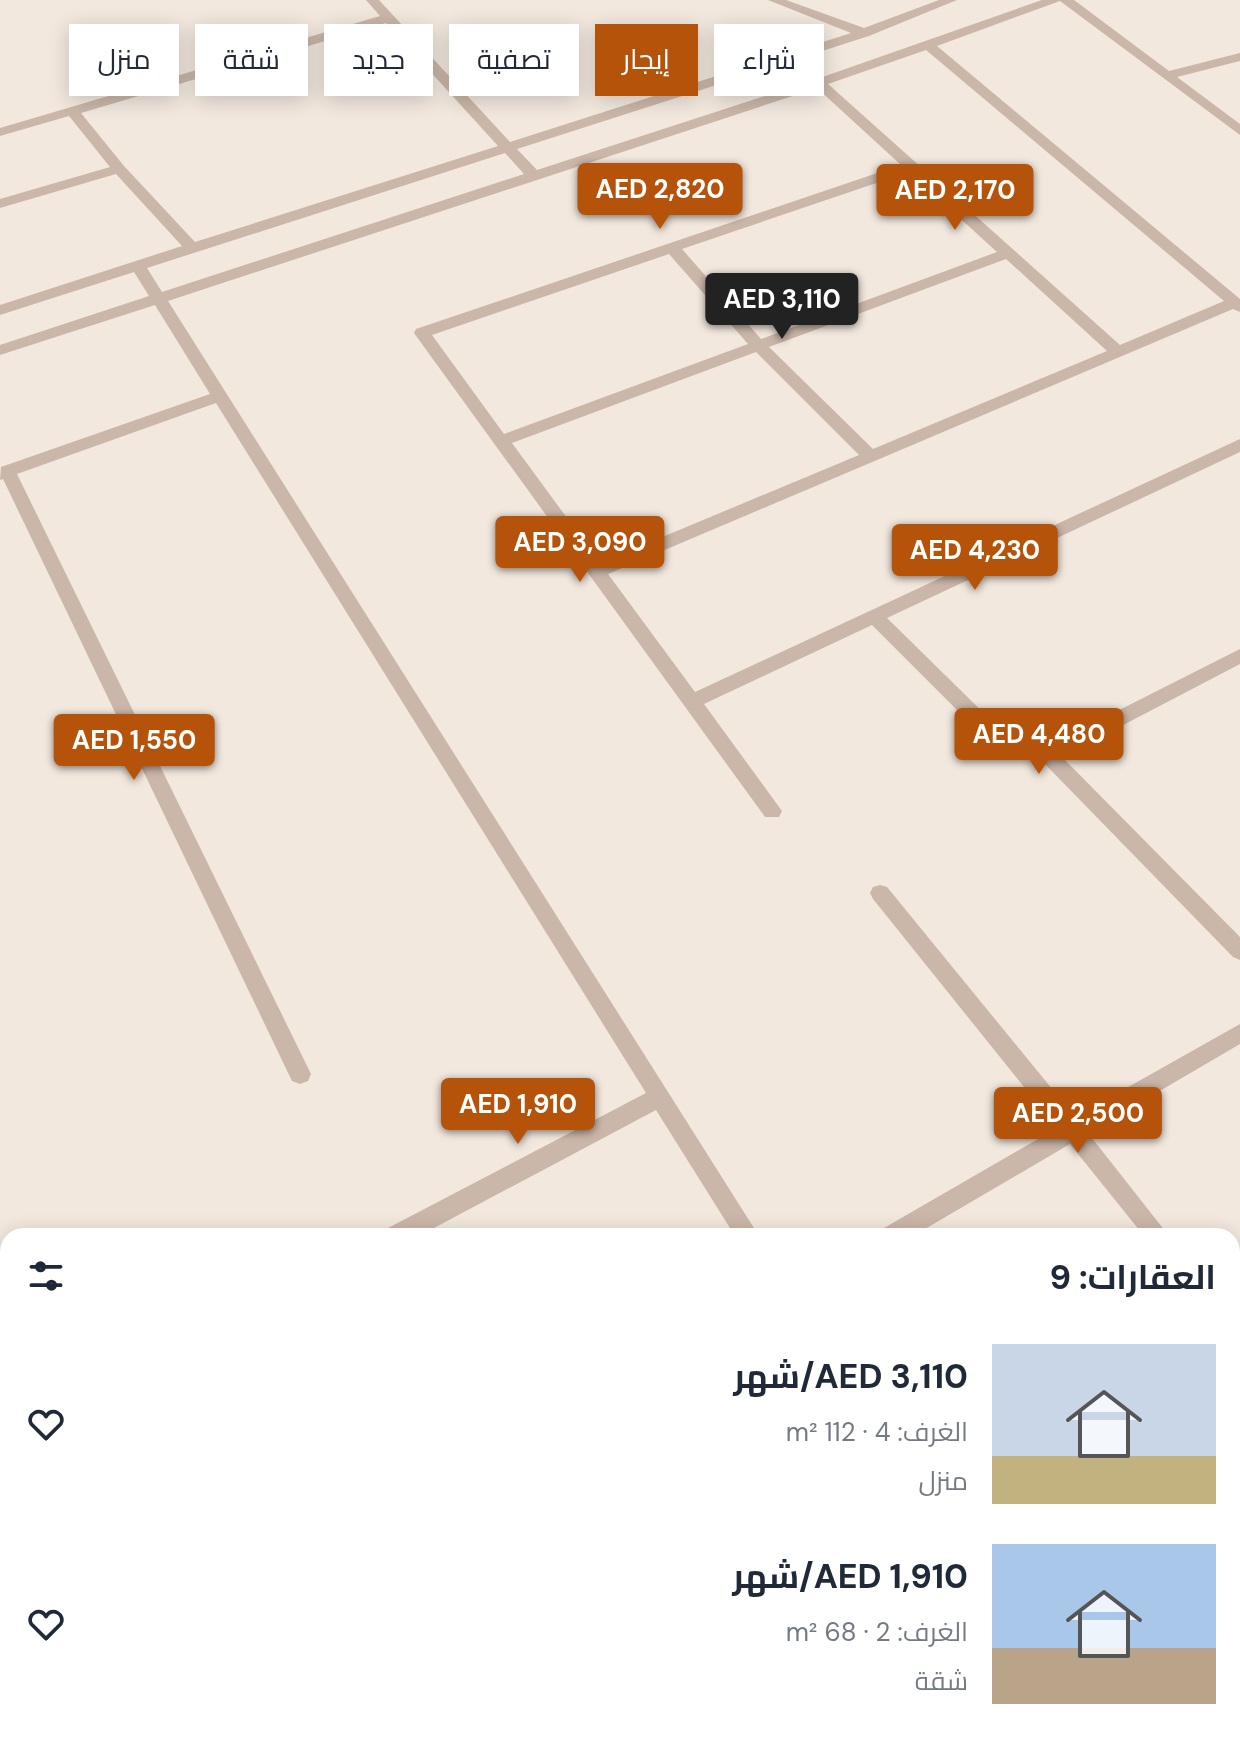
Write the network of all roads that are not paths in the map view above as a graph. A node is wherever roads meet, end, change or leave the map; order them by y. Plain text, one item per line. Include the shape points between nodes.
1 (372, 0) edge
2 (774, 0) edge
3 (951, 0) edge
4 (1054, 0) edge
5 (1066, 0) edge
6 (388, 18) junction
7 (864, 33) junction
8 (928, 45) junction
9 (1240, 57) edge
10 (1167, 76) junction
11 (824, 81) edge
12 (824, 88) edge
13 (779, 96) edge
14 (72, 111) junction
15 (1240, 131) edge
16 (0, 132) edge
17 (508, 148) junction
18 (911, 166) junction
19 (119, 169) junction
20 (534, 176) junction
21 (0, 204) edge
22 (192, 248) junction
23 (672, 248) junction
24 (1008, 253) junction
25 (138, 266) junction
26 (158, 298) junction
27 (1237, 305) edge
28 (0, 310) edge
29 (758, 345) junction
30 (0, 350) edge
31 (1118, 352) junction
32 (220, 396) junction
33 (501, 441) junction
34 (1240, 445) edge
35 (870, 456) junction
36 (4, 473) edge
37 (597, 572) junction
38 (874, 616) junction
39 (1240, 656) edge
40 (692, 702) junction
41 (1048, 755) junction
42 (772, 811) dead end
43 (880, 893) dead end
44 (1240, 951) edge
45 (1240, 1033) edge
46 (300, 1074) dead end
47 (660, 1097) junction
48 (1075, 1130) junction
49 (411, 1228) edge
50 (743, 1228) edge
51 (906, 1228) edge
52 (1152, 1228) edge

1 - 6 street
2 - 7 street
3 - 7 street
4 - 8 street
5 - 10 street
6 - 14 street
6 - 17 street
7 - 17 street
8 - 11 street
8 - 27 street
9 - 10 street
10 - 15 street
12 - 18 street
13 - 20 street
14 - 16 street
14 - 19 street
17 - 20 street
17 - 22 street
18 - 23 street
18 - 24 street
19 - 21 street
19 - 22 street
20 - 26 street
22 - 25 street
23 - 29 street
23 - 33 street via 422,333
24 - 29 street
24 - 31 street
25 - 26 street
25 - 28 street
26 - 30 street
26 - 32 street
27 - 31 street
29 - 33 street
29 - 35 street
31 - 35 street
32 - 36 street
32 - 47 street
33 - 37 street
34 - 38 street
35 - 37 street
36 - 46 street
37 - 40 street
38 - 40 street
38 - 41 street via 992,733 1011,745
39 - 41 street
40 - 42 street
41 - 44 street
43 - 48 street
45 - 48 street
47 - 49 street
47 - 50 street
48 - 51 street
48 - 52 street

